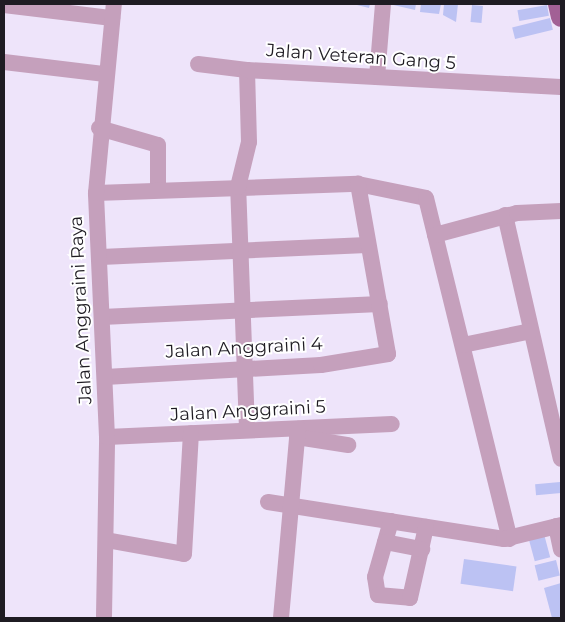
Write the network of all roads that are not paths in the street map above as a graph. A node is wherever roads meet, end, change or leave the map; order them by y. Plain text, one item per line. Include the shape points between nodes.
1 (383, 4) edge
2 (558, 4) edge
3 (13, 5) edge
4 (113, 11) edge
5 (561, 17) edge
6 (4, 62) edge
7 (198, 64) dead end
8 (247, 70) junction
9 (105, 74) junction
10 (377, 77) junction
11 (561, 87) edge
12 (100, 128) junction
13 (358, 184) junction
14 (238, 187) junction
15 (158, 190) junction
16 (96, 193) junction
17 (561, 211) edge
18 (506, 215) junction
19 (436, 234) junction
20 (367, 245) junction
21 (240, 249) junction
22 (101, 257) junction
23 (380, 304) junction
24 (242, 308) junction
25 (102, 317) junction
26 (531, 330) junction
27 (463, 345) junction
28 (244, 367) junction
29 (105, 377) junction
30 (392, 424) dead end
31 (247, 428) junction
32 (191, 433) junction
33 (297, 433) junction
34 (107, 437) junction
35 (348, 445) dead end
36 (561, 459) edge
37 (268, 502) dead end
38 (290, 505) junction
39 (391, 521) junction
40 (558, 526) edge
41 (426, 527) junction
42 (510, 539) junction
43 (106, 540) junction
44 (385, 542) junction
45 (422, 549) junction
46 (561, 549) edge
47 (104, 616) dead end
48 (281, 618) edge

1 - 10 street
2 - 5 main road
3 - 4 street
4 - 9 street, Jalan Anggraini Raya
6 - 9 street
7 - 8 street
8 - 10 street, Jalan Veteran Gang 5
8 - 14 street, Jalan Veteran Gang 5 via 248,142
9 - 12 street, Jalan Anggraini Raya
10 - 11 street, Jalan Veteran Gang 5
12 - 15 street via 158,145
12 - 16 street, Jalan Anggraini Raya
13 - 14 street
13 - 19 street via 424,197
13 - 20 street
14 - 15 street
14 - 21 street, Jalan Veteran Gang 5
15 - 16 street
16 - 22 street, Jalan Anggraini Raya
17 - 18 street
18 - 19 street
18 - 26 street
19 - 27 street
20 - 21 street
20 - 23 street
21 - 22 street
21 - 24 street, Jalan Veteran Gang 5
22 - 25 street, Jalan Anggraini Raya
23 - 24 street
23 - 28 street, Jalan Anggraini 4 via 389,351 385,356 321,365
24 - 25 street
24 - 28 street, Jalan Veteran Gang 5
25 - 29 street, Jalan Anggraini Raya
26 - 27 street
26 - 36 street
27 - 42 street
28 - 29 street, Jalan Anggraini 4
28 - 31 street, Jalan Veteran Gang 5
29 - 34 street, Jalan Anggraini Raya
30 - 33 street, Jalan Anggraini 5
31 - 32 street, Jalan Anggraini 5
31 - 33 street, Jalan Anggraini 5
32 - 34 street, Jalan Anggraini 5
32 - 43 street via 184,554
33 - 35 street
33 - 38 street
34 - 43 street, Jalan Anggraini Raya
37 - 38 street
38 - 39 street
38 - 48 street
39 - 41 street
39 - 44 street
40 - 42 street
40 - 46 street
41 - 42 street
41 - 45 street
43 - 47 street, Jalan Anggraini Raya
44 - 45 street
44 - 45 street via 374,586 378,595 410,598

